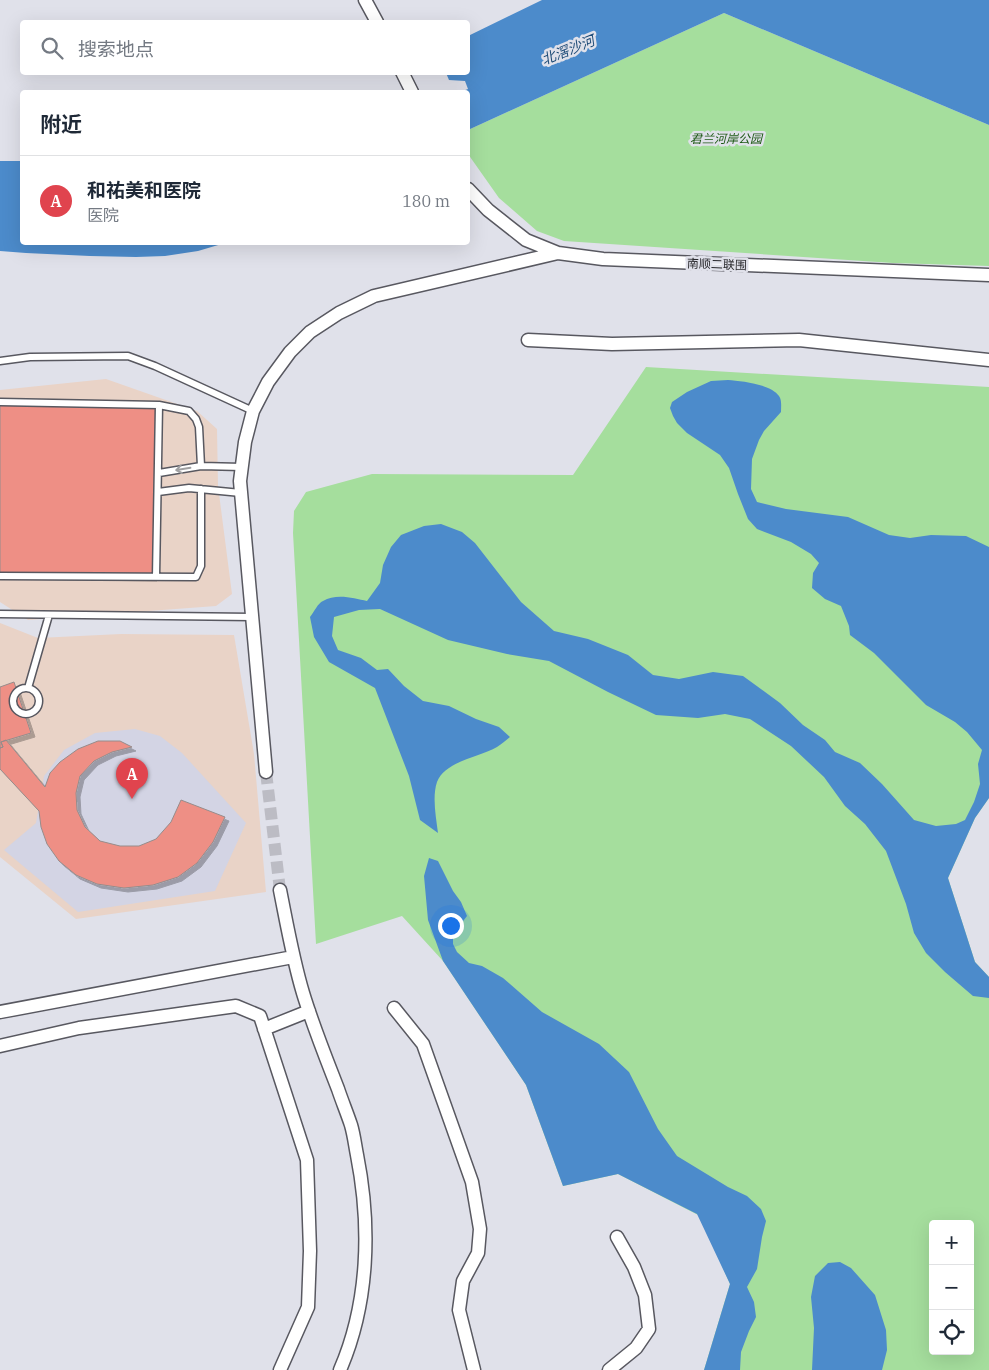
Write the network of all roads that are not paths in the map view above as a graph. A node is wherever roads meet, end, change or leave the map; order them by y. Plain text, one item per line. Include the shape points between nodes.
1 (365, 0) edge
2 (374, 17) edge
3 (404, 75) edge
4 (411, 90) edge
5 (470, 191) edge
6 (558, 253) junction
7 (989, 276) edge
8 (528, 340) dead end
9 (989, 360) edge
10 (0, 361) edge
11 (0, 402) edge
12 (159, 405) junction
13 (253, 411) junction
14 (201, 466) junction
15 (242, 467) junction
16 (158, 473) junction
17 (201, 489) junction
18 (158, 492) junction
19 (241, 493) junction
20 (0, 576) edge
21 (156, 577) junction
22 (0, 614) edge
23 (49, 615) junction
24 (252, 617) junction
25 (28, 688) junction
26 (266, 772) tunnel mouth
27 (280, 890) tunnel mouth
28 (293, 957) junction
29 (394, 1008) dead end
30 (309, 1010) junction
31 (0, 1012) edge
32 (264, 1029) junction
33 (0, 1046) edge
34 (617, 1237) dead end
35 (280, 1370) edge
36 (340, 1370) edge
37 (474, 1370) edge
38 (609, 1370) edge

1 - 2 street
3 - 4 street
5 - 6 street, 南顺二联围 via 526,240
6 - 7 street, 南顺二联围 via 603,259
6 - 13 street via 374,296 338,313 310,332 290,352 268,382
8 - 9 street via 612,344 799,340
10 - 13 lane via 30,357 128,356
11 - 12 lane
12 - 14 lane via 189,411 196,419
12 - 16 lane
13 - 15 street via 244,442
14 - 15 lane
14 -> 16 lane
15 - 19 street
16 - 18 lane
17 - 18 lane
17 - 19 lane
17 - 21 lane via 201,566 196,577
18 - 21 lane
19 - 24 street
20 - 21 lane
22 - 23 lane
23 - 24 lane
23 - 25 lane
24 - 26 street
25 - 25 lane via 21,688 13,699 14,708 21,714 36,710 40,702 37,693
27 - 28 street
28 - 30 street
28 - 31 street
29 - 37 street via 423,1044 472,1182 480,1229 478,1253 463,1280 459,1310
30 - 32 street
30 - 36 street via 351,1126 365,1215 362,1291
32 - 33 street via 260,1016 236,1006 79,1028
32 - 35 street via 307,1160 308,1307
34 - 38 street via 646,1295 649,1329 636,1348

